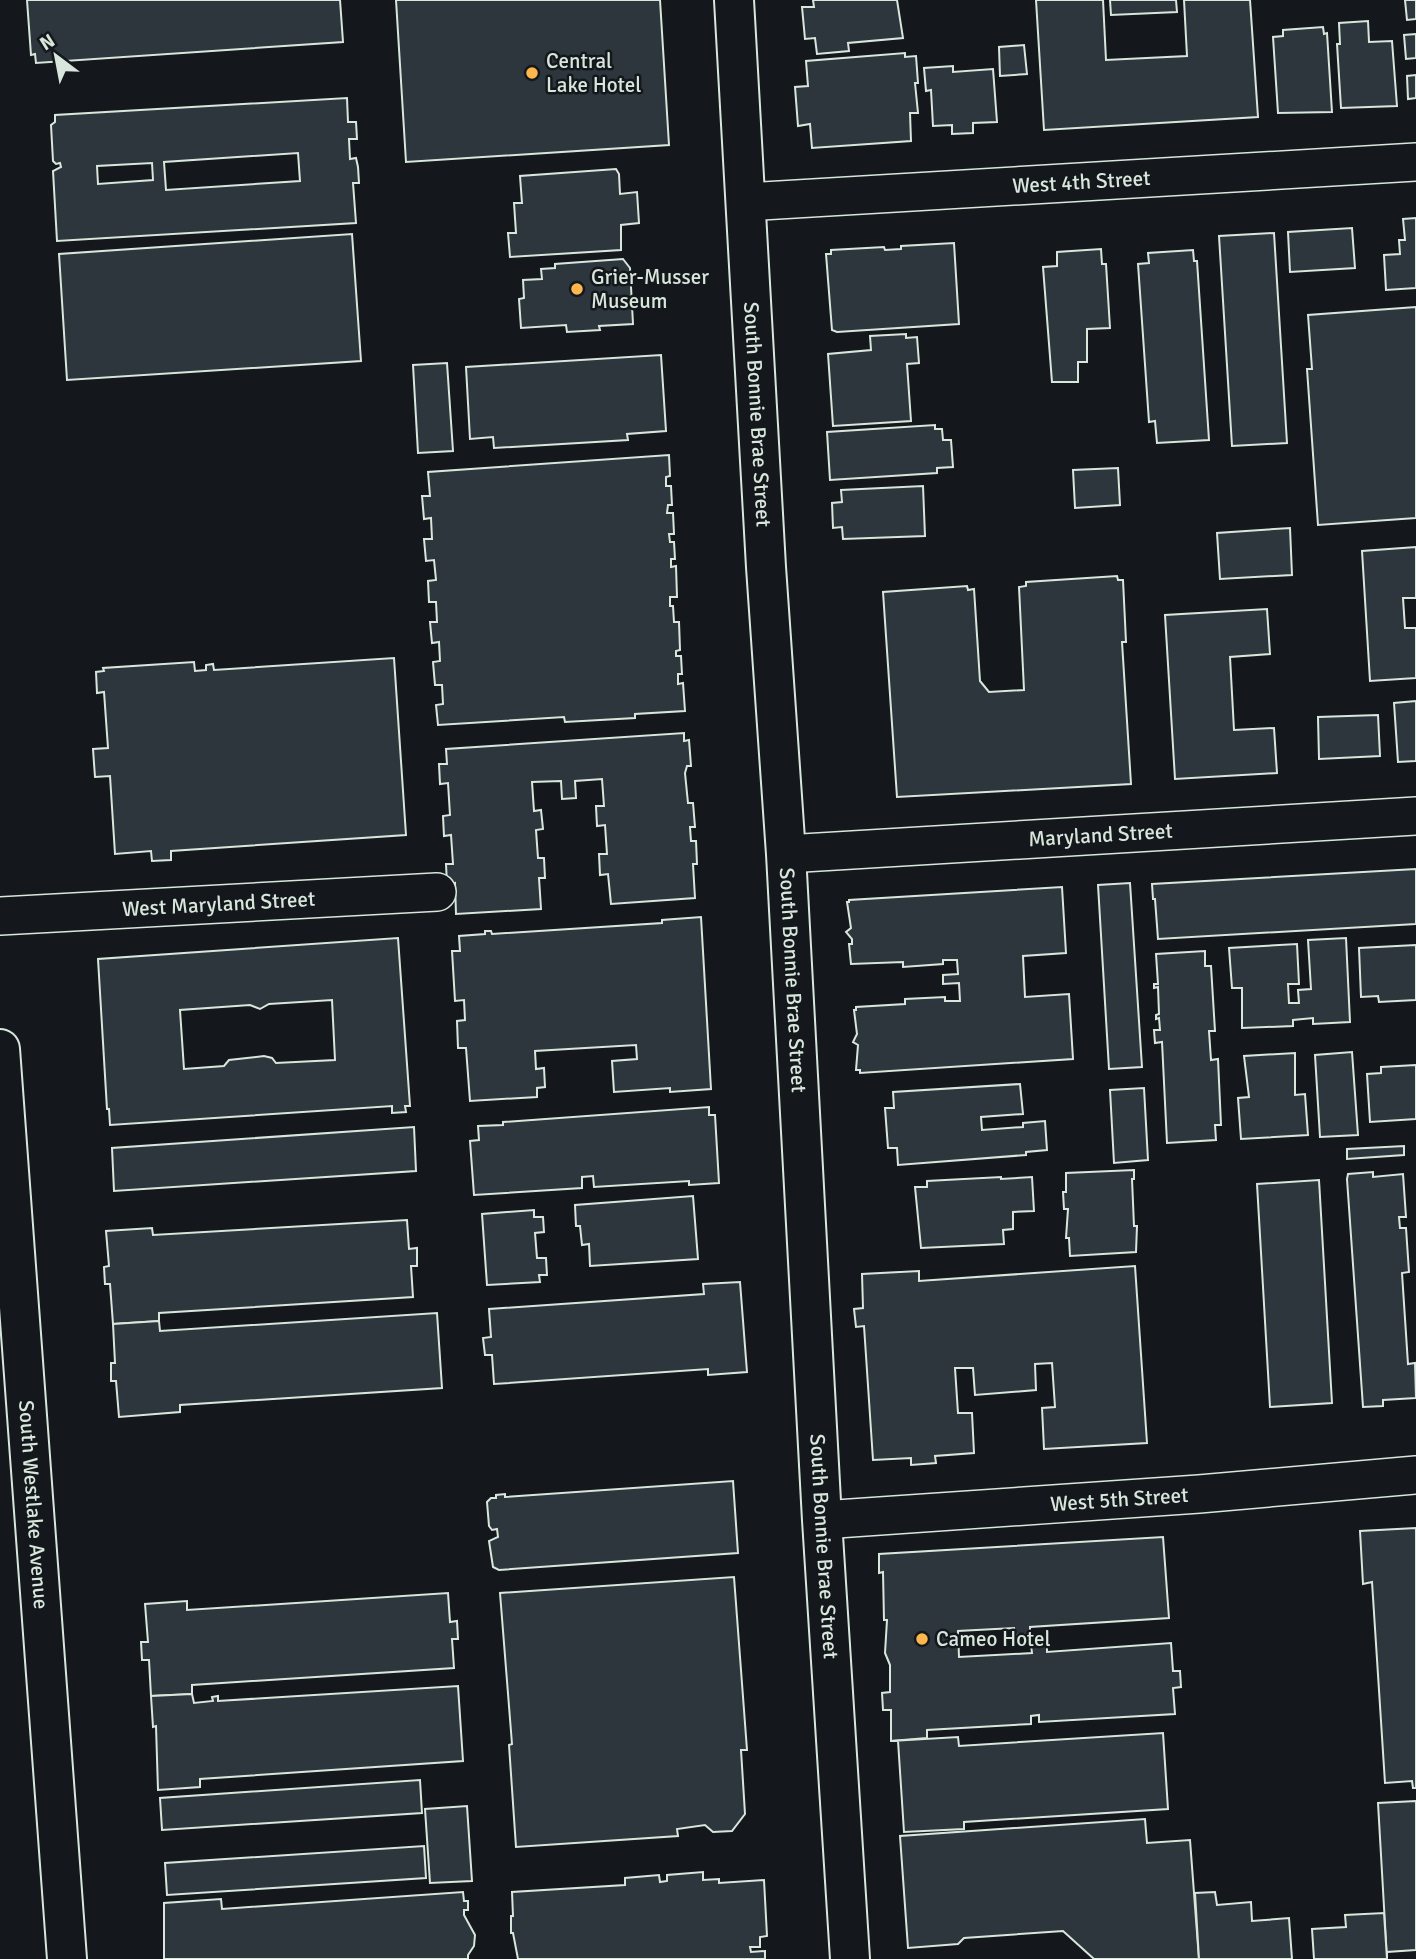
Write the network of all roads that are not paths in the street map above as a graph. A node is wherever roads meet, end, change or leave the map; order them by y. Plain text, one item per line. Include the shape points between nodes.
1 (734, 0) edge
2 (1416, 162) edge
3 (746, 202) junction
4 (1416, 816) edge
5 (786, 853) junction
6 (437, 892) dead end
7 (0, 916) edge
8 (0, 1049) edge
9 (1416, 1475) edge
10 (822, 1520) junction
11 (67, 1959) edge
12 (850, 1959) edge

1 - 3 street, South Bonnie Brae Street
2 - 3 street, West 4th Street
3 - 5 street, South Bonnie Brae Street
4 - 5 street, Maryland Street
5 - 10 street, South Bonnie Brae Street
6 - 7 street, West Maryland Street
8 - 11 street, South Westlake Avenue
9 - 10 street, West 5th Street
10 - 12 street, South Bonnie Brae Street

